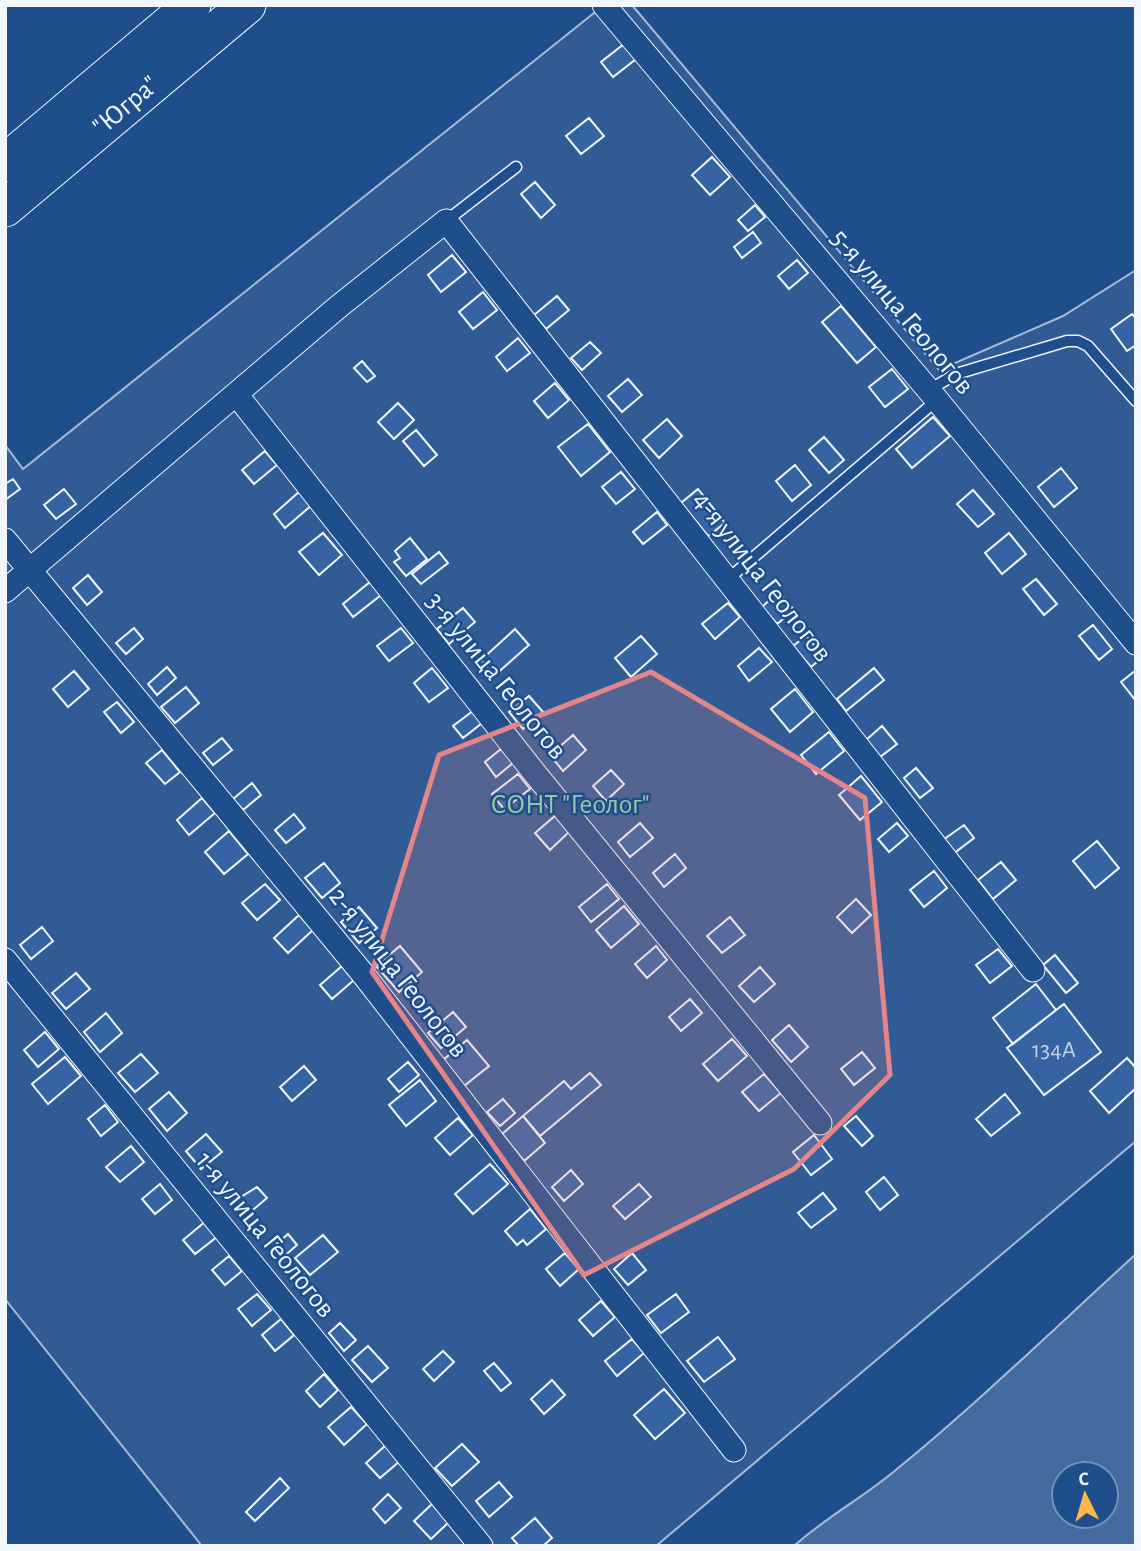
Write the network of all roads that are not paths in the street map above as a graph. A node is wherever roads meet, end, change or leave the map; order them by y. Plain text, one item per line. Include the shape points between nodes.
1 (192, 5) edge
2 (247, 5) edge
3 (611, 14) edge
4 (5, 163) edge
5 (516, 167) dead end
6 (5, 208) edge
7 (446, 221) junction
8 (236, 394) junction
9 (933, 395) junction
10 (1136, 401) edge
11 (5, 540) edge
12 (31, 569) junction
13 (727, 580) junction
14 (5, 591) edge
15 (1136, 642) edge
16 (5, 960) edge
17 (1032, 970) dead end
18 (820, 1123) dead end
19 (734, 1450) dead end
20 (481, 1546) edge

1 - 4 highway, "Югра"
2 - 6 highway, "Югра"
3 - 9 street, 5-я улица Геологов
5 - 7 lane
7 - 8 street
7 - 13 street, 4-я улица Геологов
8 - 12 street
8 - 18 street, 3-я улица Геологов via 533,771
9 - 10 lane via 956,374 1078,341 1088,346
9 - 13 lane
9 - 15 street, 5-я улица Геологов
11 - 12 street, 2-я улица Геологов
12 - 14 street
12 - 19 street, 2-я улица Геологов via 363,974
13 - 17 street, 4-я улица Геологов
16 - 20 street, 1-я улица Геологов

